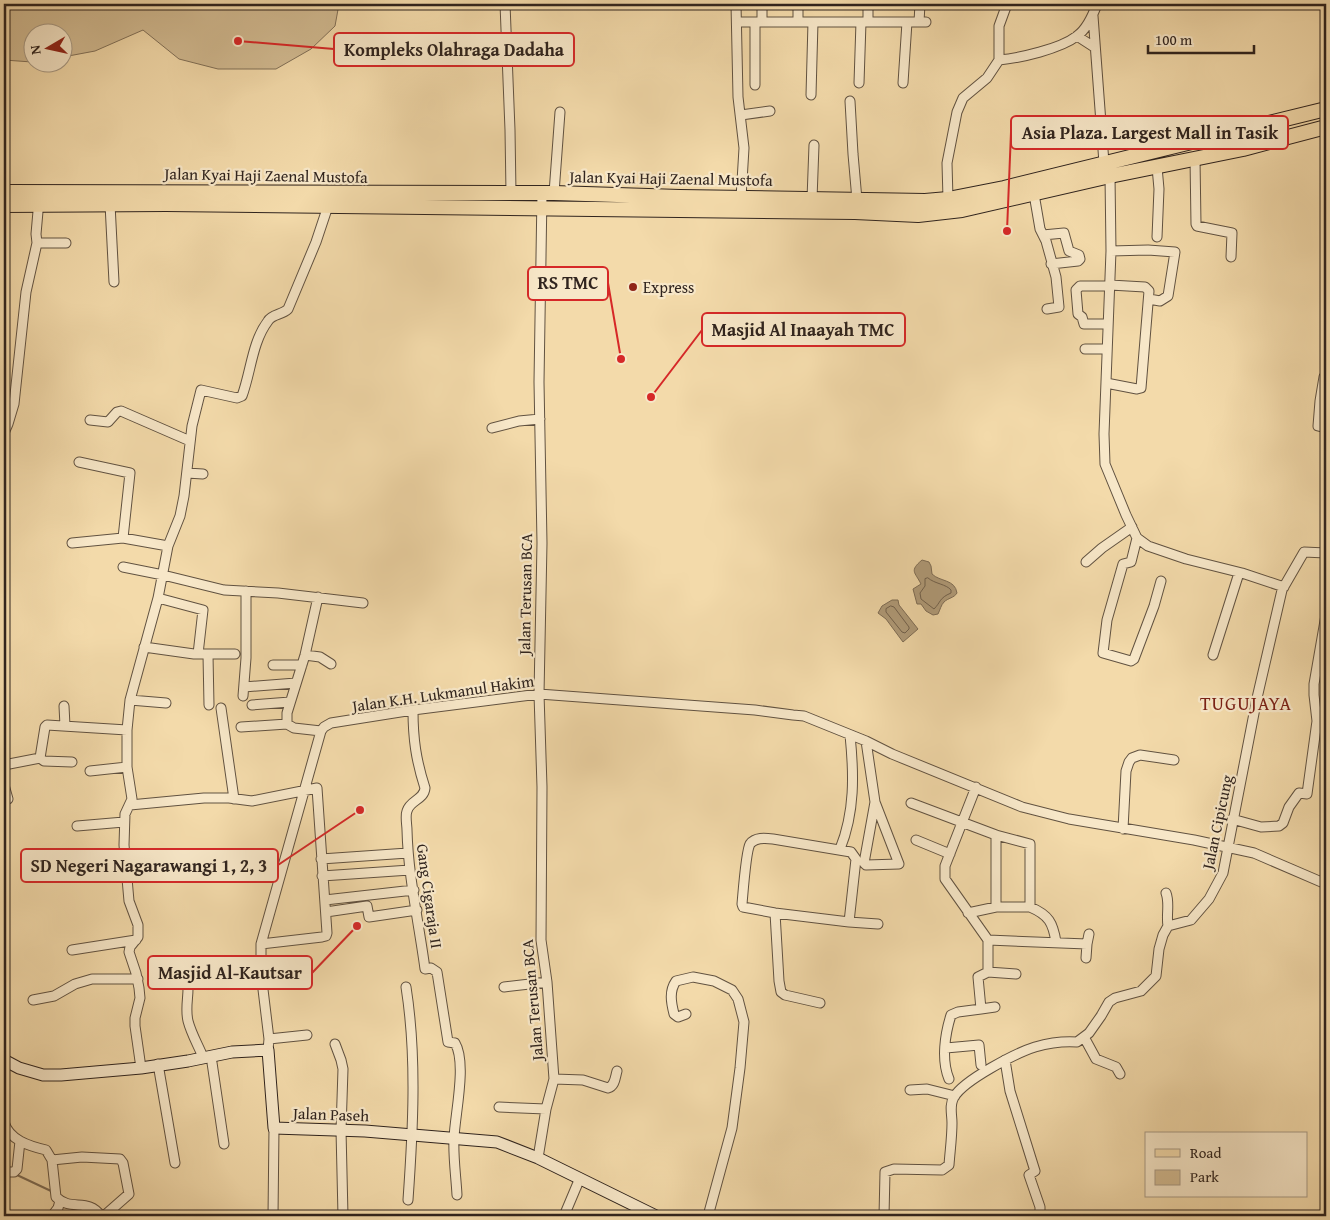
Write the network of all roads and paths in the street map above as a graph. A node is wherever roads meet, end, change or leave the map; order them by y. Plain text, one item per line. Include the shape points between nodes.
1 (505, 4) edge
2 (736, 4) edge
3 (762, 4) edge
4 (798, 4) edge
5 (868, 4) edge
6 (920, 4) edge
7 (1007, 4) edge
8 (1097, 4) edge
9 (1093, 16) junction
10 (737, 22) junction
11 (759, 22) junction
12 (798, 22) junction
13 (813, 22) junction
14 (864, 22) junction
15 (907, 22) junction
16 (1077, 36) junction
17 (1094, 47) junction
18 (999, 60) junction
19 (860, 83) dead end
20 (903, 83) dead end
21 (755, 85) dead end
22 (811, 95) dead end
23 (850, 101) dead end
24 (1326, 108) edge
25 (770, 111) dead end
26 (560, 112) dead end
27 (741, 115) junction
28 (1326, 127) edge
29 (1238, 130) junction
30 (814, 145) dead end
31 (1243, 149) junction
32 (1195, 159) junction
33 (1104, 163) junction
34 (1156, 167) junction
35 (1110, 176) junction
36 (4, 192) edge
37 (1025, 192) junction
38 (511, 193) junction
39 (548, 193) junction
40 (39, 198) junction
41 (166, 198) junction
42 (948, 198) junction
43 (295, 199) junction
44 (812, 199) junction
45 (432, 200) junction
46 (857, 200) junction
47 (750, 202) junction
48 (110, 204) junction
49 (679, 204) junction
50 (4, 205) edge
51 (328, 206) junction
52 (904, 207) junction
53 (540, 208) junction
54 (1043, 235) junction
55 (1157, 237) dead end
56 (66, 243) dead end
57 (37, 244) junction
58 (1111, 251) junction
59 (1231, 257) dead end
60 (1051, 264) junction
61 (114, 282) dead end
62 (1110, 285) junction
63 (1149, 299) junction
64 (1077, 306) junction
65 (1059, 307) junction
66 (1047, 309) dead end
67 (1108, 324) junction
68 (1085, 349) dead end
69 (1107, 349) junction
70 (1326, 375) edge
71 (1106, 383) junction
72 (1323, 401) edge
73 (540, 419) junction
74 (90, 420) dead end
75 (492, 428) dead end
76 (1326, 428) edge
77 (4, 433) edge
78 (190, 441) junction
79 (79, 462) dead end
80 (187, 473) junction
81 (203, 474) dead end
82 (1132, 527) junction
83 (123, 538) junction
84 (1137, 538) junction
85 (72, 543) dead end
86 (168, 546) junction
87 (1326, 553) edge
88 (1086, 562) dead end
89 (123, 567) dead end
90 (1239, 573) junction
91 (164, 575) junction
92 (1161, 581) dead end
93 (1284, 587) junction
94 (246, 591) junction
95 (318, 597) junction
96 (158, 598) junction
97 (363, 603) dead end
98 (1326, 615) edge
99 (144, 647) junction
100 (198, 654) junction
101 (235, 654) dead end
102 (208, 655) junction
103 (305, 655) junction
104 (1213, 655) dead end
105 (331, 664) dead end
106 (273, 665) dead end
107 (302, 665) junction
108 (296, 683) junction
109 (539, 694) junction
110 (130, 700) junction
111 (290, 702) junction
112 (166, 703) dead end
113 (209, 705) dead end
114 (252, 705) dead end
115 (64, 706) dead end
116 (220, 708) dead end
117 (413, 710) junction
118 (287, 724) junction
119 (65, 726) junction
120 (241, 728) dead end
121 (127, 730) junction
122 (321, 731) junction
123 (850, 735) junction
124 (866, 741) junction
125 (40, 758) junction
126 (1174, 760) dead end
127 (72, 762) dead end
128 (4, 765) edge
129 (127, 767) junction
130 (90, 771) dead end
131 (4, 785) edge
132 (976, 787) junction
133 (304, 791) junction
134 (8, 799) dead end
135 (234, 799) junction
136 (875, 802) junction
137 (912, 803) dead end
138 (130, 805) junction
139 (1232, 819) junction
140 (124, 822) junction
141 (963, 822) junction
142 (77, 826) dead end
143 (886, 827) junction
144 (871, 828) junction
145 (1123, 829) junction
146 (996, 835) junction
147 (916, 840) dead end
148 (1228, 848) junction
149 (840, 849) junction
150 (408, 853) junction
151 (950, 854) junction
152 (321, 859) junction
153 (410, 870) junction
154 (322, 876) junction
155 (1326, 884) edge
156 (414, 890) junction
157 (1166, 893) dead end
158 (325, 900) junction
159 (996, 907) junction
160 (1030, 907) junction
161 (417, 910) junction
162 (326, 912) junction
163 (775, 913) junction
164 (968, 913) junction
165 (849, 922) junction
166 (878, 924) dead end
167 (1168, 926) junction
168 (136, 940) junction
169 (988, 940) junction
170 (1056, 942) junction
171 (260, 944) junction
172 (72, 950) dead end
173 (1086, 958) dead end
174 (179, 964) dead end
175 (988, 972) junction
176 (261, 973) junction
177 (240, 974) dead end
178 (1016, 974) dead end
179 (138, 979) junction
180 (547, 982) junction
181 (406, 987) dead end
182 (504, 987) dead end
183 (33, 1000) dead end
184 (820, 1004) dead end
185 (995, 1007) dead end
186 (980, 1009) junction
187 (686, 1014) dead end
188 (307, 1036) dead end
189 (1084, 1037) junction
190 (335, 1044) dead end
191 (268, 1045) junction
192 (946, 1048) junction
193 (207, 1056) junction
194 (4, 1060) edge
195 (1005, 1060) junction
196 (158, 1064) junction
197 (981, 1065) dead end
198 (141, 1068) junction
199 (617, 1071) dead end
200 (1120, 1074) dead end
201 (554, 1079) junction
202 (949, 1079) dead end
203 (910, 1090) dead end
204 (957, 1093) junction
205 (499, 1107) dead end
206 (546, 1109) junction
207 (4, 1122) edge
208 (274, 1128) junction
209 (341, 1130) junction
210 (412, 1134) junction
211 (454, 1139) junction
212 (20, 1141) junction
213 (224, 1144) dead end
214 (538, 1158) junction
215 (52, 1160) junction
216 (175, 1163) dead end
217 (4, 1172) edge
218 (580, 1178) junction
219 (457, 1196) dead end
220 (408, 1200) dead end
221 (59, 1203) junction
222 (52, 1216) edge
223 (100, 1216) edge
224 (104, 1216) edge
225 (273, 1216) edge
226 (343, 1216) edge
227 (564, 1216) edge
228 (656, 1216) edge
229 (708, 1216) edge
230 (884, 1216) edge
231 (1040, 1216) edge

1 - 38 street
2 - 10 street
3 - 11 street
4 - 12 street
5 - 14 street
6 - 15 street via 923,22
7 - 18 street via 999,26
8 - 9 street
9 - 16 street
9 - 17 street
10 - 11 street
10 - 27 street
11 - 12 street
11 - 21 street
12 - 13 street
13 - 14 street
13 - 22 street
14 - 15 street
14 - 19 street
15 - 20 street
16 - 17 street
16 - 18 street via 1018,58
17 - 33 street
18 - 42 street via 987,78 963,98 957,112 947,163
23 - 46 street
24 - 29 main road, Jalan Kyai Haji Zaenal Mustofa
25 - 27 street
26 - 39 street, Jalan Terusan BCA
27 - 47 street
28 - 31 main road, Jalan Kyai Haji Zaenal Mustofa
29 - 31 main road
29 - 33 main road, Jalan Kyai Haji Zaenal Mustofa
30 - 44 street
31 - 32 main road, Jalan Kyai Haji Zaenal Mustofa
32 - 34 main road, Jalan Kyai Haji Zaenal Mustofa
32 - 59 street via 1196,224 1232,233
33 - 37 main road, Jalan Kyai Haji Zaenal Mustofa
34 - 35 main road, Jalan Kyai Haji Zaenal Mustofa
34 - 55 street via 1159,189
35 - 37 main road, Jalan Kyai Haji Zaenal Mustofa
35 - 58 street
36 - 40 main road, Jalan Kyai Haji Zaenal Mustofa
37 - 42 main road, Jalan Kyai Haji Zaenal Mustofa
37 - 52 main road, Jalan Kyai Haji Zaenal Mustofa via 962,210 918,215
37 - 54 street
38 - 39 main road, Jalan Kyai Haji Zaenal Mustofa
38 - 45 main road, Jalan Kyai Haji Zaenal Mustofa
39 - 49 main road, Jalan Kyai Haji Zaenal Mustofa
39 - 53 street, Jalan Terusan BCA
40 - 41 main road, Jalan Kyai Haji Zaenal Mustofa
40 - 48 main road, Jalan Kyai Haji Zaenal Mustofa
40 - 50 main road, Jalan Kyai Haji Zaenal Mustofa
40 - 57 street
41 - 43 main road, Jalan Kyai Haji Zaenal Mustofa
41 - 48 main road, Jalan Kyai Haji Zaenal Mustofa
42 - 52 main road, Jalan Kyai Haji Zaenal Mustofa
43 - 45 main road, Jalan Kyai Haji Zaenal Mustofa
43 - 51 main road, Jalan Kyai Haji Zaenal Mustofa
44 - 46 main road, Jalan Kyai Haji Zaenal Mustofa
44 - 47 main road, Jalan Kyai Haji Zaenal Mustofa
45 - 51 main road, Jalan Kyai Haji Zaenal Mustofa
45 - 53 main road, Jalan Kyai Haji Zaenal Mustofa
46 - 52 main road, Jalan Kyai Haji Zaenal Mustofa
47 - 49 main road, Jalan Kyai Haji Zaenal Mustofa
47 - 52 main road, Jalan Kyai Haji Zaenal Mustofa
48 - 61 street
49 - 53 main road, Jalan Kyai Haji Zaenal Mustofa
51 - 78 street via 288,309 265,324 242,396 237,398 201,390
53 - 73 street, Jalan Terusan BCA
54 - 60 street
54 - 60 street via 1064,233 1070,251 1080,259
56 - 57 street
57 - 77 street via 26,292 14,404
58 - 62 street
58 - 63 street via 1175,252 1168,296 1160,301
60 - 65 street via 1056,277
62 - 63 street via 1145,286 1150,291
62 - 64 street via 1080,286 1076,290
62 - 67 street
63 - 71 street via 1140,388
64 - 65 street
64 - 67 street via 1084,324
65 - 66 street
67 - 69 street
68 - 69 street
69 - 71 street
70 - 72 street
71 - 82 street via 1106,467
72 - 76 street via 1318,426
73 - 75 street
73 - 109 street, Jalan Terusan BCA
74 - 78 street via 108,422 121,411
78 - 80 street
79 - 83 street via 130,473
80 - 81 street
80 - 86 street via 184,517
82 - 84 street
82 - 88 street
83 - 85 street
83 - 86 street
84 - 90 street via 1148,546
84 - 92 street via 1131,562 1123,564 1107,620 1103,653 1134,659
86 - 91 street
87 - 93 street, Jalan Cipicung via 1304,552
89 - 91 street
90 - 93 street
90 - 104 street
91 - 94 street via 224,590
91 - 96 street
93 - 139 street, Jalan Cipicung
94 - 95 street
94 - 108 street via 244,691
95 - 97 street
95 - 103 street
96 - 99 street
96 - 100 street via 203,610
98 - 139 street via 1314,684 1318,721 1307,794 1299,793 1283,823 1278,826 1261,827
99 - 100 street
99 - 110 street
100 - 102 street
101 - 102 street
102 - 113 street
103 - 105 street via 320,657
103 - 107 street
106 - 107 street
107 - 108 street
108 - 111 street
109 - 117 street, Jalan K.H. Lukmanul Hakim
109 - 123 street, Jalan K.H. Lukmanul Hakim via 792,714
109 - 180 street, Jalan Terusan BCA via 541,940
110 - 112 street
110 - 121 street
111 - 114 street
111 - 118 street
115 - 119 street
116 - 135 street
117 - 122 street, Jalan K.H. Lukmanul Hakim via 331,723
117 - 150 street, Gang Cigaraja II via 415,753 425,788 422,797 407,810
118 - 120 street
118 - 122 street via 294,728
119 - 121 street
119 - 125 street via 46,726
121 - 129 street
122 - 133 street
123 - 124 street, Jalan K.H. Lukmanul Hakim
123 - 149 street via 853,792 850,818
124 - 132 street, Jalan K.H. Lukmanul Hakim
124 - 136 street
125 - 127 street
125 - 128 street
126 - 145 street via 1140,756 1129,762
129 - 130 street
129 - 138 street
131 - 134 street
132 - 141 street
132 - 145 street, Jalan K.H. Lukmanul Hakim via 1022,806
133 - 135 street via 252,801
133 - 152 street via 317,788
133 - 171 street
135 - 138 street via 204,798
136 - 143 street
136 - 144 street
137 - 141 street
138 - 140 street
139 - 148 street, Jalan Cipicung
140 - 142 street
140 - 168 street via 129,901 138,925
141 - 146 street
141 - 151 street
143 - 144 street
143 - 144 street via 899,864 864,863
145 - 148 street, Jalan K.H. Lukmanul Hakim
146 - 159 street
146 - 160 street via 1030,844
147 - 151 street
148 - 155 street via 1254,854
148 - 167 street, Jalan Cipicung via 1223,873 1209,900 1191,920
149 - 163 street via 761,838 752,842 742,906
149 - 165 street via 851,852 856,858
150 - 152 street
150 - 153 street, Gang Cigaraja II
151 - 164 street via 944,876
152 - 154 street
153 - 154 street
153 - 156 street, Gang Cigaraja II
154 - 158 street
156 - 158 street
156 - 161 street, Gang Cigaraja II
157 - 167 street
158 - 162 street
159 - 160 street
159 - 164 street
160 - 170 street via 1050,920
161 - 162 street via 369,917 367,906
161 - 211 street, Gang Cigaraja II via 425,968 437,972 448,1042 455,1043 459,1049
162 - 171 street via 326,936
163 - 165 street
163 - 184 street via 781,992
164 - 169 street
165 - 166 street
167 - 189 street via 1159,949 1156,976 1141,991 1109,1002
168 - 172 street
168 - 179 street via 129,952
169 - 170 street
169 - 175 street
170 - 173 street via 1088,939
171 - 176 street
174 - 193 street via 188,979 187,1018
175 - 178 street
175 - 186 street via 978,977
176 - 177 street
176 - 191 street
179 - 183 street via 92,980 75,984 54,996
179 - 198 street via 140,998 134,1026
180 - 182 street
180 - 201 street, Jalan Terusan BCA
181 - 210 street via 412,1041
185 - 186 street
186 - 192 street via 951,1014
187 - 229 street via 678,1017 674,1014 671,988 676,981 693,976 732,990 744,1022 732,1128
188 - 191 street
189 - 195 street via 1077,1042 1035,1047
189 - 200 street via 1096,1059 1116,1067
190 - 209 street via 342,1069
191 - 193 street
191 - 208 street, Jalan Paseh
192 - 197 street via 979,1045
192 - 202 street via 944,1064
193 - 196 street
193 - 213 street
194 - 198 street via 43,1075
195 - 204 street
195 - 231 street via 1010,1091 1035,1171 1029,1175 1040,1206
196 - 198 street
196 - 216 street
199 - 201 street via 612,1086 608,1088 583,1080
201 - 206 street, Jalan Terusan BCA
203 - 204 street
204 - 230 street via 951,1109 949,1165 942,1170 894,1169 885,1172
205 - 206 street
206 - 214 street, Jalan Terusan BCA
207 - 212 street via 10,1134
208 - 209 street, Jalan Paseh
208 - 225 street
209 - 210 street, Jalan Paseh
209 - 226 street
210 - 211 street, Jalan Paseh
210 - 220 street
211 - 214 street, Jalan Paseh via 497,1142
211 - 219 street
212 - 215 street via 46,1150
212 - 217 street via 17,1169
214 - 218 street, Jalan Paseh
215 - 221 street via 54,1193
215 - 224 street via 120,1158 130,1193
218 - 227 street
218 - 228 street, Jalan Paseh
221 - 222 street
221 - 223 street via 89,1206

